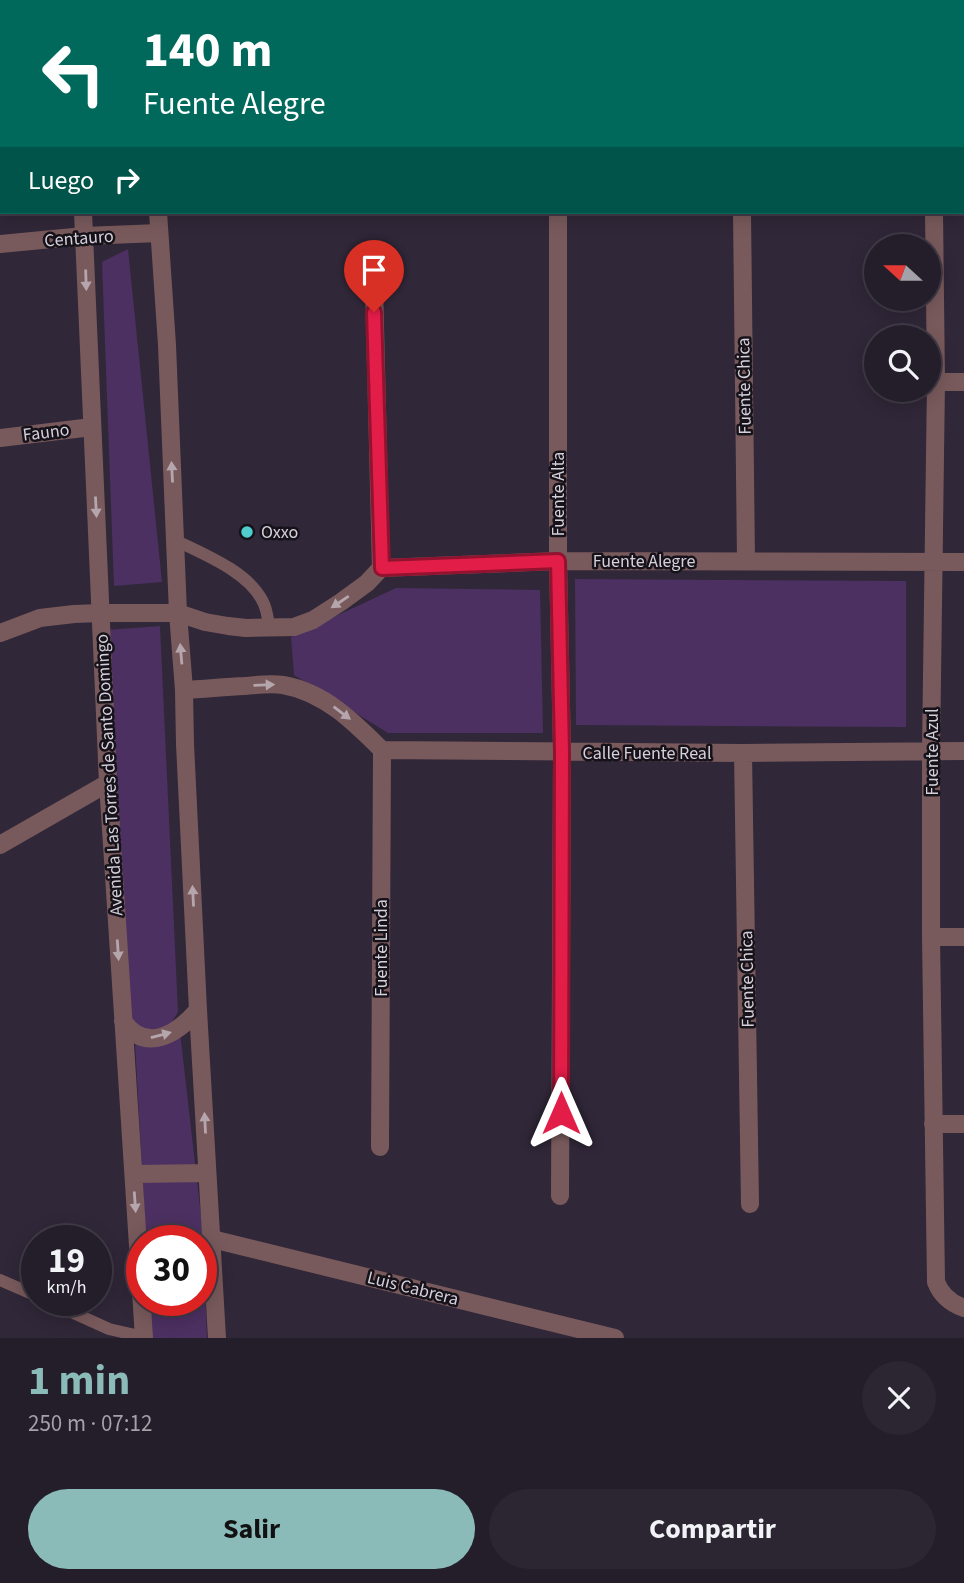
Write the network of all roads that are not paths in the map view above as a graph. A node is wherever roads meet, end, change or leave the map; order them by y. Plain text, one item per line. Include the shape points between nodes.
1 (83, 214) edge
2 (158, 214) edge
3 (558, 214) edge
4 (743, 214) edge
5 (934, 214) edge
6 (159, 233) junction
7 (84, 236) junction
8 (0, 244) edge
9 (374, 286) dead end
10 (935, 325) edge
11 (941, 382) edge
12 (964, 382) edge
13 (936, 402) edge
14 (92, 427) junction
15 (0, 438) edge
16 (175, 540) junction
17 (558, 561) junction
18 (746, 561) junction
19 (934, 561) junction
20 (964, 562) edge
21 (382, 568) junction
22 (101, 613) junction
23 (178, 613) junction
24 (269, 627) junction
25 (0, 633) edge
26 (184, 690) junction
27 (382, 750) junction
28 (931, 751) junction
29 (964, 751) edge
30 (562, 752) junction
31 (743, 753) junction
32 (107, 783) junction
33 (0, 845) edge
34 (931, 937) junction
35 (964, 937) edge
36 (198, 1010) junction
37 (123, 1021) junction
38 (933, 1124) junction
39 (964, 1124) edge
40 (380, 1147) dead end
41 (207, 1173) junction
42 (134, 1174) junction
43 (560, 1196) dead end
44 (750, 1204) dead end
45 (211, 1225) edge
46 (217, 1240) edge
47 (0, 1280) edge
48 (21, 1289) edge
49 (964, 1308) edge
50 (81, 1316) edge
51 (216, 1316) edge
52 (144, 1337) edge
53 (217, 1338) edge
54 (615, 1338) edge

1 - 7 street, Avenida Las Torres de Santo Domingo
2 - 6 street
3 - 17 street, Fuente Alta
4 - 18 street, Fuente Chica
5 - 10 street, Fuente Azul
6 - 7 street, Centauro
16 -> 6 street
7 - 8 street, Centauro
7 -> 14 street, Avenida Las Torres de Santo Domingo
9 - 21 street
11 - 12 street
13 - 19 street, Fuente Azul
14 - 15 street, Fauno
14 -> 22 street, Avenida Las Torres de Santo Domingo
16 - 23 street
16 - 24 lane via 242,577 262,599
17 - 18 street, Fuente Alegre
17 - 21 street, Fuente Alegre
17 - 30 street, Fuente Alta
18 - 19 street, Fuente Alegre
19 - 20 street, Fuente Alegre
19 - 28 street, Fuente Azul
21 -> 24 street via 313,620 294,628
22 - 23 street
22 - 25 street via 40,618
22 - 32 street, Avenida Las Torres de Santo Domingo
23 - 24 street via 228,626
26 -> 23 street
26 -> 27 street via 264,684 295,687 347,716
36 -> 26 street
27 - 30 street, Calle Fuente Real
27 - 40 street, Fuente Linda
28 - 29 street, Calle Fuente Real
28 - 31 street, Calle Fuente Real
28 - 34 street, Fuente Azul
30 - 31 street, Calle Fuente Real
30 - 43 street, Fuente Alta
31 - 44 street, Fuente Chica
32 - 33 street
32 -> 37 street, Avenida Las Torres de Santo Domingo
34 - 35 street
34 - 38 street, Fuente Azul
37 -> 36 street via 137,1036 155,1038 175,1031
41 -> 36 street
37 - 42 street, Avenida Las Torres de Santo Domingo
38 - 39 street
38 - 49 street, Fuente Azul via 936,1282 940,1292
41 - 42 street
41 - 45 street
42 -> 52 street, Avenida Las Torres de Santo Domingo
46 - 54 street, Luis Cabrera
47 - 48 lane
50 - 52 lane
51 - 53 street

